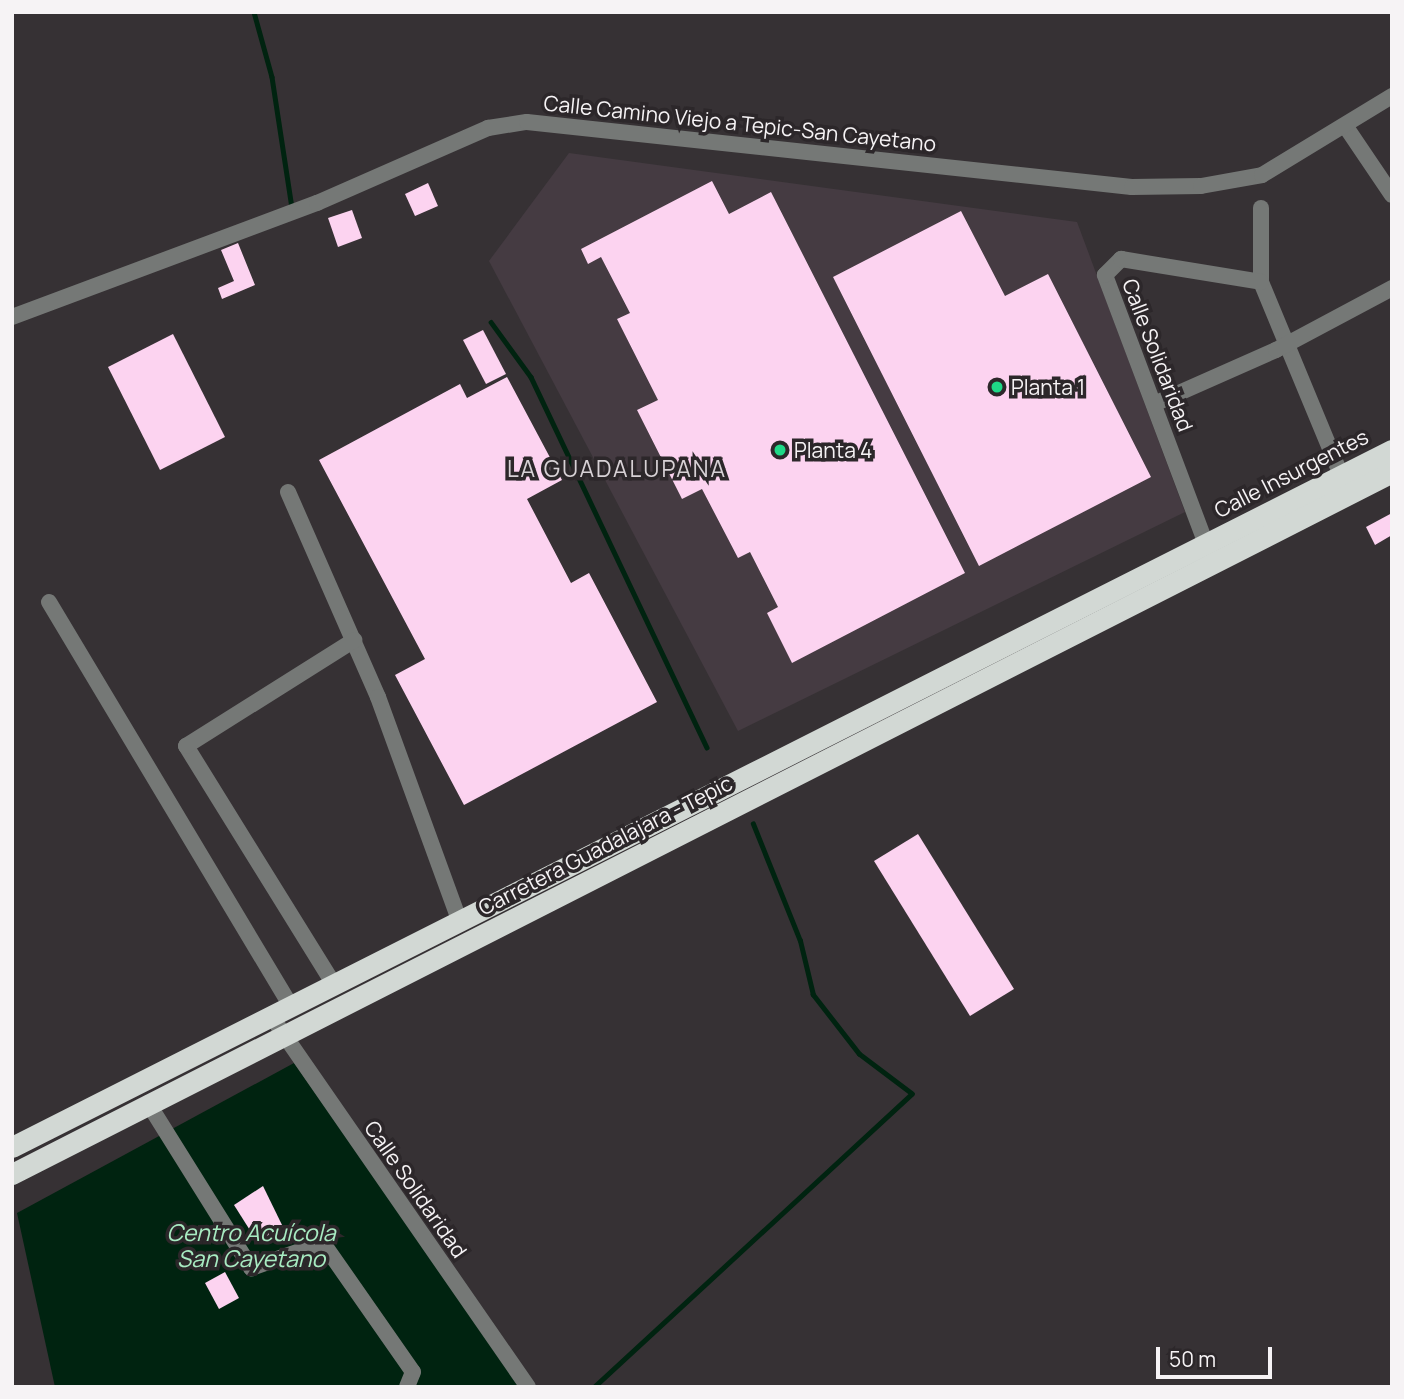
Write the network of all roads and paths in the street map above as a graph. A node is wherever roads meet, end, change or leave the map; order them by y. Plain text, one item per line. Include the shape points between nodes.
1 (1392, 96) edge
2 (1346, 127) junction
3 (1392, 195) edge
4 (1261, 208) dead end
5 (1261, 282) junction
6 (1392, 288) edge
7 (12, 317) edge
8 (1286, 344) junction
9 (1154, 404) junction
10 (1392, 450) edge
11 (1392, 472) edge
12 (1340, 474) junction
13 (289, 492) dead end
14 (1349, 494) junction
15 (1209, 541) junction
16 (1217, 562) junction
17 (49, 602) dead end
18 (354, 640) junction
19 (821, 736) junction
20 (829, 757) junction
21 (459, 920) junction
22 (333, 983) junction
23 (290, 1004) junction
24 (271, 1014) junction
25 (284, 1034) junction
26 (148, 1103) junction
27 (12, 1147) edge
28 (12, 1174) edge
29 (407, 1387) edge
30 (528, 1387) edge

1 - 2 street, Calle Camino Viejo a Tepic-San Cayetano
2 - 3 street
2 - 7 street, Calle Camino Viejo a Tepic-San Cayetano via 1262,175 1228,184 1145,187 527,122 488,128 317,203
4 - 5 street
5 - 8 street
5 - 9 street, Calle Solidaridad via 1121,259 1105,275
6 - 8 street
8 - 9 street
8 - 12 street
9 - 15 street, Calle Solidaridad
10 - 12 highway, Calle Insurgentes
11 - 14 highway
12 - 14 street
12 - 15 highway, Calle Insurgentes
13 - 18 street
14 - 16 highway
15 - 16 street, Calle Solidaridad
15 - 19 highway, Carretera Guadalajara - Tepic
16 - 20 highway, Carretera Guadalajara - Tepic
17 - 23 street
18 - 21 street
18 - 22 street via 186,746
19 - 20 highway
19 - 21 highway, Carretera Guadalajara - Tepic
20 - 25 highway, Carretera Guadalajara - Tepic
21 - 22 highway, Carretera Guadalajara - Tepic
22 - 23 highway, Carretera Guadalajara - Tepic
23 - 24 highway, Carretera Guadalajara - Tepic
24 - 25 street, Calle Solidaridad
24 - 27 highway, Carretera Guadalajara - Tepic
25 - 26 highway, Carretera Guadalajara - Tepic
25 - 30 street, Calle Solidaridad
26 - 28 highway, Carretera Guadalajara - Tepic
26 - 29 street via 251,1268 323,1243 413,1372

